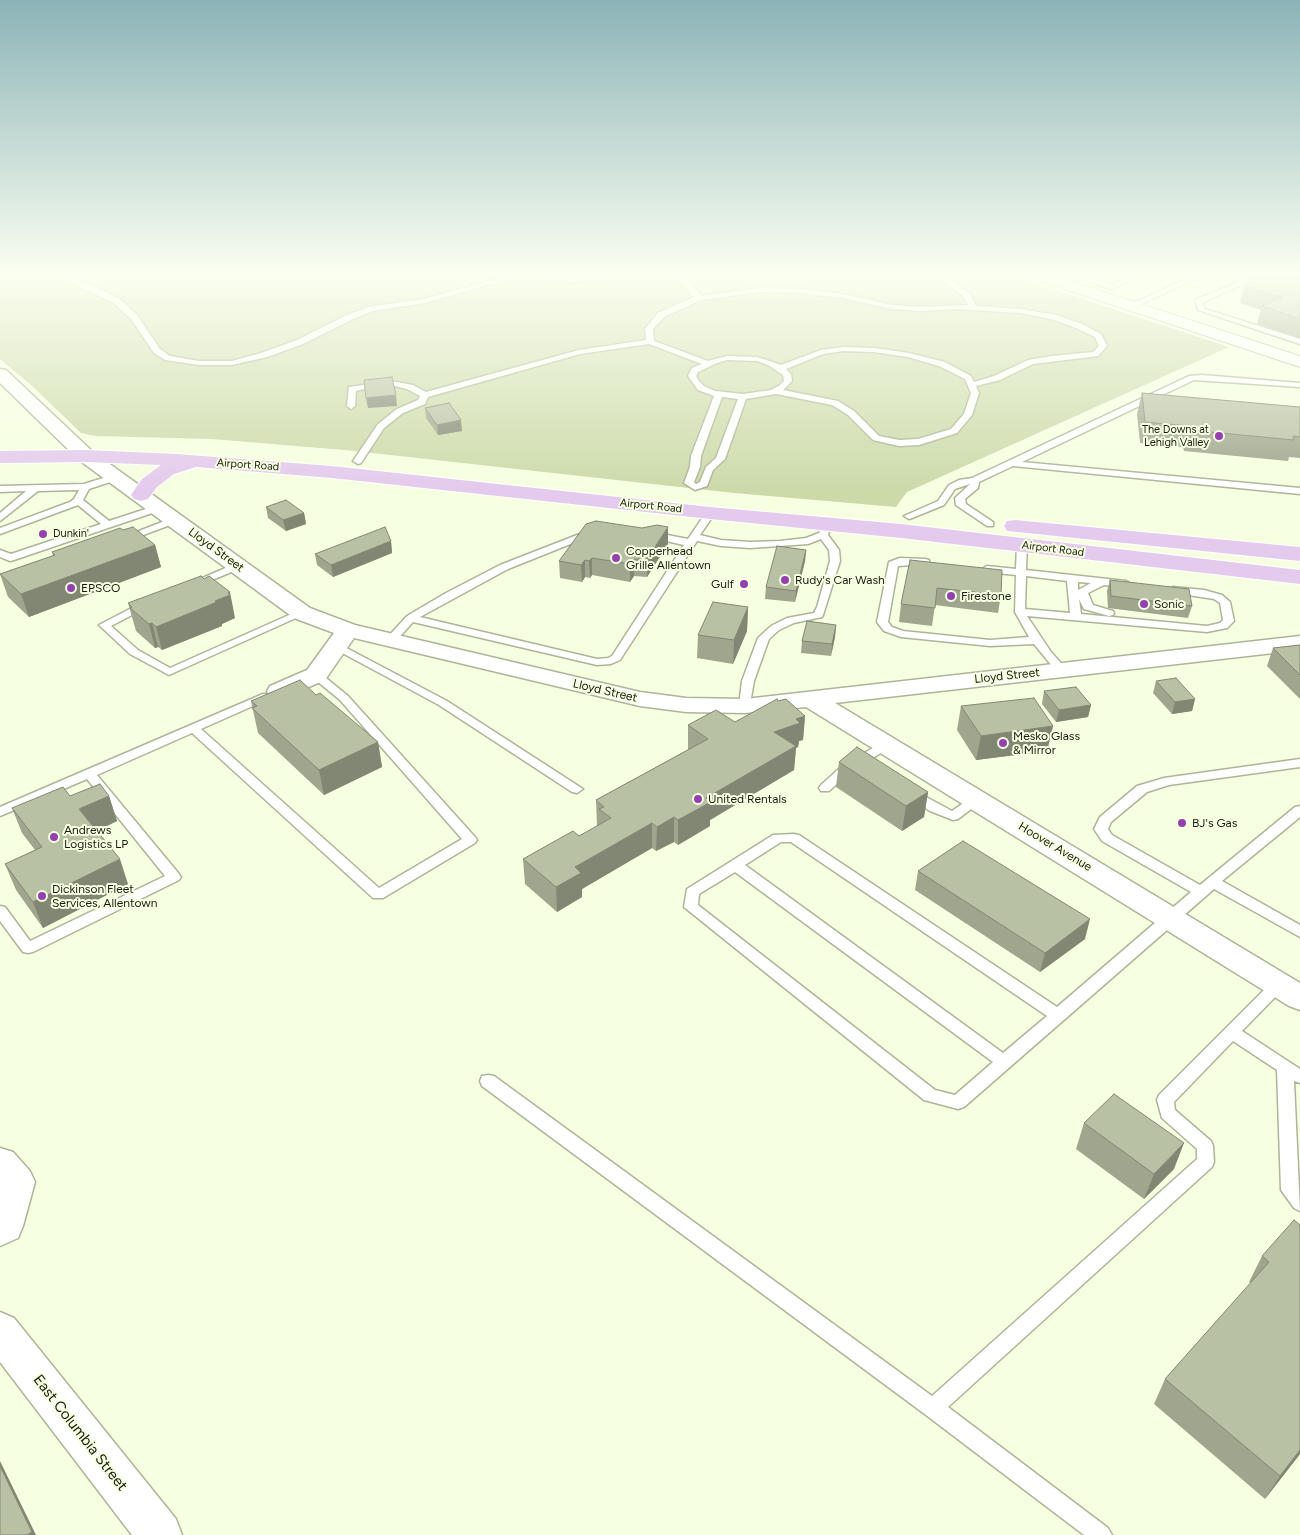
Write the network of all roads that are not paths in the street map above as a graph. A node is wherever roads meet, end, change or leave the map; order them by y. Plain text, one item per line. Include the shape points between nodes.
1 (154, 347) edge
2 (287, 347) edge
3 (617, 347) edge
4 (663, 347) edge
5 (1102, 347) edge
6 (1253, 347) edge
7 (1300, 362) edge
8 (707, 363) junction
9 (781, 368) junction
10 (0, 374) edge
11 (971, 385) junction
12 (1300, 386) edge
13 (776, 391) junction
14 (719, 394) junction
15 (425, 395) junction
16 (743, 397) junction
17 (351, 406) dead end
18 (70, 442) junction
19 (0, 445) edge
20 (86, 456) junction
21 (0, 457) edge
22 (202, 461) junction
23 (358, 461) junction
24 (1008, 464) junction
25 (695, 468) junction
26 (709, 469) junction
27 (116, 477) junction
28 (974, 481) junction
29 (85, 487) junction
30 (36, 488) junction
31 (0, 489) edge
32 (1300, 491) edge
33 (694, 492) junction
34 (78, 501) junction
35 (158, 508) junction
36 (710, 512) junction
37 (909, 516) junction
38 (0, 518) edge
39 (990, 524) junction
40 (108, 525) junction
41 (824, 529) junction
42 (0, 531) edge
43 (600, 531) edge
44 (638, 533) edge
45 (693, 540) junction
46 (112, 543) edge
47 (1022, 545) junction
48 (0, 554) edge
49 (1300, 554) edge
50 (939, 564) edge
51 (237, 566) junction
52 (976, 568) edge
53 (1022, 573) junction
54 (1300, 577) edge
55 (1072, 579) junction
56 (1101, 582) junction
57 (1139, 586) edge
58 (1157, 588) edge
59 (182, 589) edge
60 (155, 600) edge
61 (1020, 612) junction
62 (302, 613) junction
63 (1076, 616) junction
64 (411, 618) junction
65 (1223, 626) junction
66 (342, 638) junction
67 (391, 640) junction
68 (1037, 640) junction
69 (1300, 643) edge
70 (1061, 670) junction
71 (316, 676) junction
72 (279, 691) joint
73 (809, 698) junction
74 (745, 706) junction
75 (193, 728) junction
76 (885, 744) junction
77 (1300, 764) edge
78 (89, 773) junction
79 (902, 787) edge
80 (825, 788) dead end
81 (577, 789) dead end
82 (977, 800) junction
83 (1300, 810) edge
84 (0, 812) edge
85 (735, 864) junction
86 (1213, 882) junction
87 (1201, 891) junction
88 (0, 911) edge
89 (1170, 917) junction
90 (1300, 932) edge
91 (1289, 991) edge
92 (1057, 1015) junction
93 (1232, 1032) junction
94 (1004, 1062) junction
95 (1285, 1067) junction
96 (1300, 1077) edge
97 (488, 1082) dead end
98 (8, 1172) edge
99 (1300, 1203) edge
100 (0, 1230) edge
101 (0, 1331) edge
102 (932, 1408) junction
103 (160, 1535) edge
104 (1101, 1535) edge

1 - 2 lane via 168,358 199,364 232,363
3 - 15 lane via 579,352
4 - 8 lane
5 - 11 lane via 1095,354 1031,362 997,378
6 - 7 street
8 - 9 lane via 742,358
8 - 14 lane via 695,370 692,376 702,388
9 - 11 lane via 821,352 874,350 910,354 942,364 968,378
9 - 13 lane via 788,381
10 - 18 street, Lloyd Street
11 - 13 lane via 975,393 968,415 954,431 920,442 899,443 876,438 851,413 835,403
12 - 24 lane via 1202,376 1192,378
13 - 16 lane
14 - 16 lane
14 - 25 lane via 696,456
15 - 17 lane via 410,387 391,384 368,386 352,389
15 - 23 lane via 422,402 400,411 381,426
16 - 26 lane via 720,459
18 - 19 main road, Airport Road
18 - 20 street, Lloyd Street
18 - 23 main road, Airport Road via 180,445
20 - 21 main road, Airport Road
20 - 22 main road, Airport Road
20 - 27 street, Lloyd Street
22 - 35 main road via 167,470 149,483
22 - 36 main road, Airport Road via 387,477
23 - 33 main road, Airport Road
24 - 28 lane
24 - 32 lane
25 - 26 lane
25 - 33 lane via 689,484
26 - 33 lane via 704,484
27 - 29 lane
27 - 35 street, Lloyd Street
28 - 37 lane via 952,487 940,503
28 - 39 lane via 974,486 960,498 961,505
29 - 30 lane
29 - 34 lane
30 - 31 lane
30 - 38 lane
33 - 37 main road, Airport Road
34 - 40 lane
34 - 42 lane
35 - 40 lane
35 - 46 lane
35 - 51 street, Lloyd Street
36 - 41 main road, Airport Road
36 - 45 lane
37 - 39 main road, Airport Road
39 - 49 main road, Airport Road
40 - 48 lane via 10,558
41 - 45 lane via 808,541 750,545
41 - 47 main road, Airport Road
41 - 74 lane via 835,560 822,607 818,615 791,620 764,638 748,681
43 - 64 lane via 504,567
44 - 45 lane
45 - 64 lane via 611,661 597,662
47 - 53 lane
47 - 54 main road, Airport Road
50 - 68 lane via 900,561 893,564 882,622 888,629 901,634 990,643
51 - 59 lane
51 - 62 street, Lloyd Street
52 - 53 lane
53 - 55 lane
53 - 61 lane
55 - 56 lane
55 - 63 lane
56 - 57 lane
56 - 65 lane via 1082,592 1088,607 1104,613
58 - 65 lane via 1218,597 1225,602 1229,621
60 - 62 lane via 104,625 134,652 169,672
61 - 63 lane
61 - 68 lane
62 - 66 street, Lloyd Street
63 - 65 lane via 1207,629
64 - 67 lane
66 - 67 street, Lloyd Street
66 - 71 street
66 - 81 lane
67 - 74 street, Lloyd Street via 640,699 686,705
68 - 70 lane
69 - 70 street, Lloyd Street
70 - 73 street, Lloyd Street
71 - 72 street
71 - 75 lane via 344,698 470,840 378,895
72 - 75 lane
73 - 74 street, Lloyd Street
73 - 76 street, Hoover Avenue
75 - 78 lane
76 - 80 lane via 864,763 846,769
76 - 82 street, Hoover Avenue
77 - 87 lane via 1168,781 1142,789 1105,820 1102,829 1107,838
78 - 84 lane
78 - 88 lane via 174,876 28,948
79 - 82 lane via 953,816
82 - 89 street, Hoover Avenue
83 - 86 lane
85 - 92 lane via 778,838 794,838
85 - 94 lane
85 - 94 lane via 692,892 691,907 930,1095 958,1102
86 - 87 lane
86 - 90 lane
87 - 89 lane
89 - 91 street, Hoover Avenue
89 - 92 lane
91 - 93 lane
92 - 94 lane
93 - 95 lane
93 - 102 lane via 1165,1100 1168,1113 1204,1146 1206,1162
95 - 96 lane
95 - 99 lane via 1290,1190
97 - 102 lane
98 - 100 street via 5,1226
101 - 103 street, East Columbia Street
102 - 104 lane

